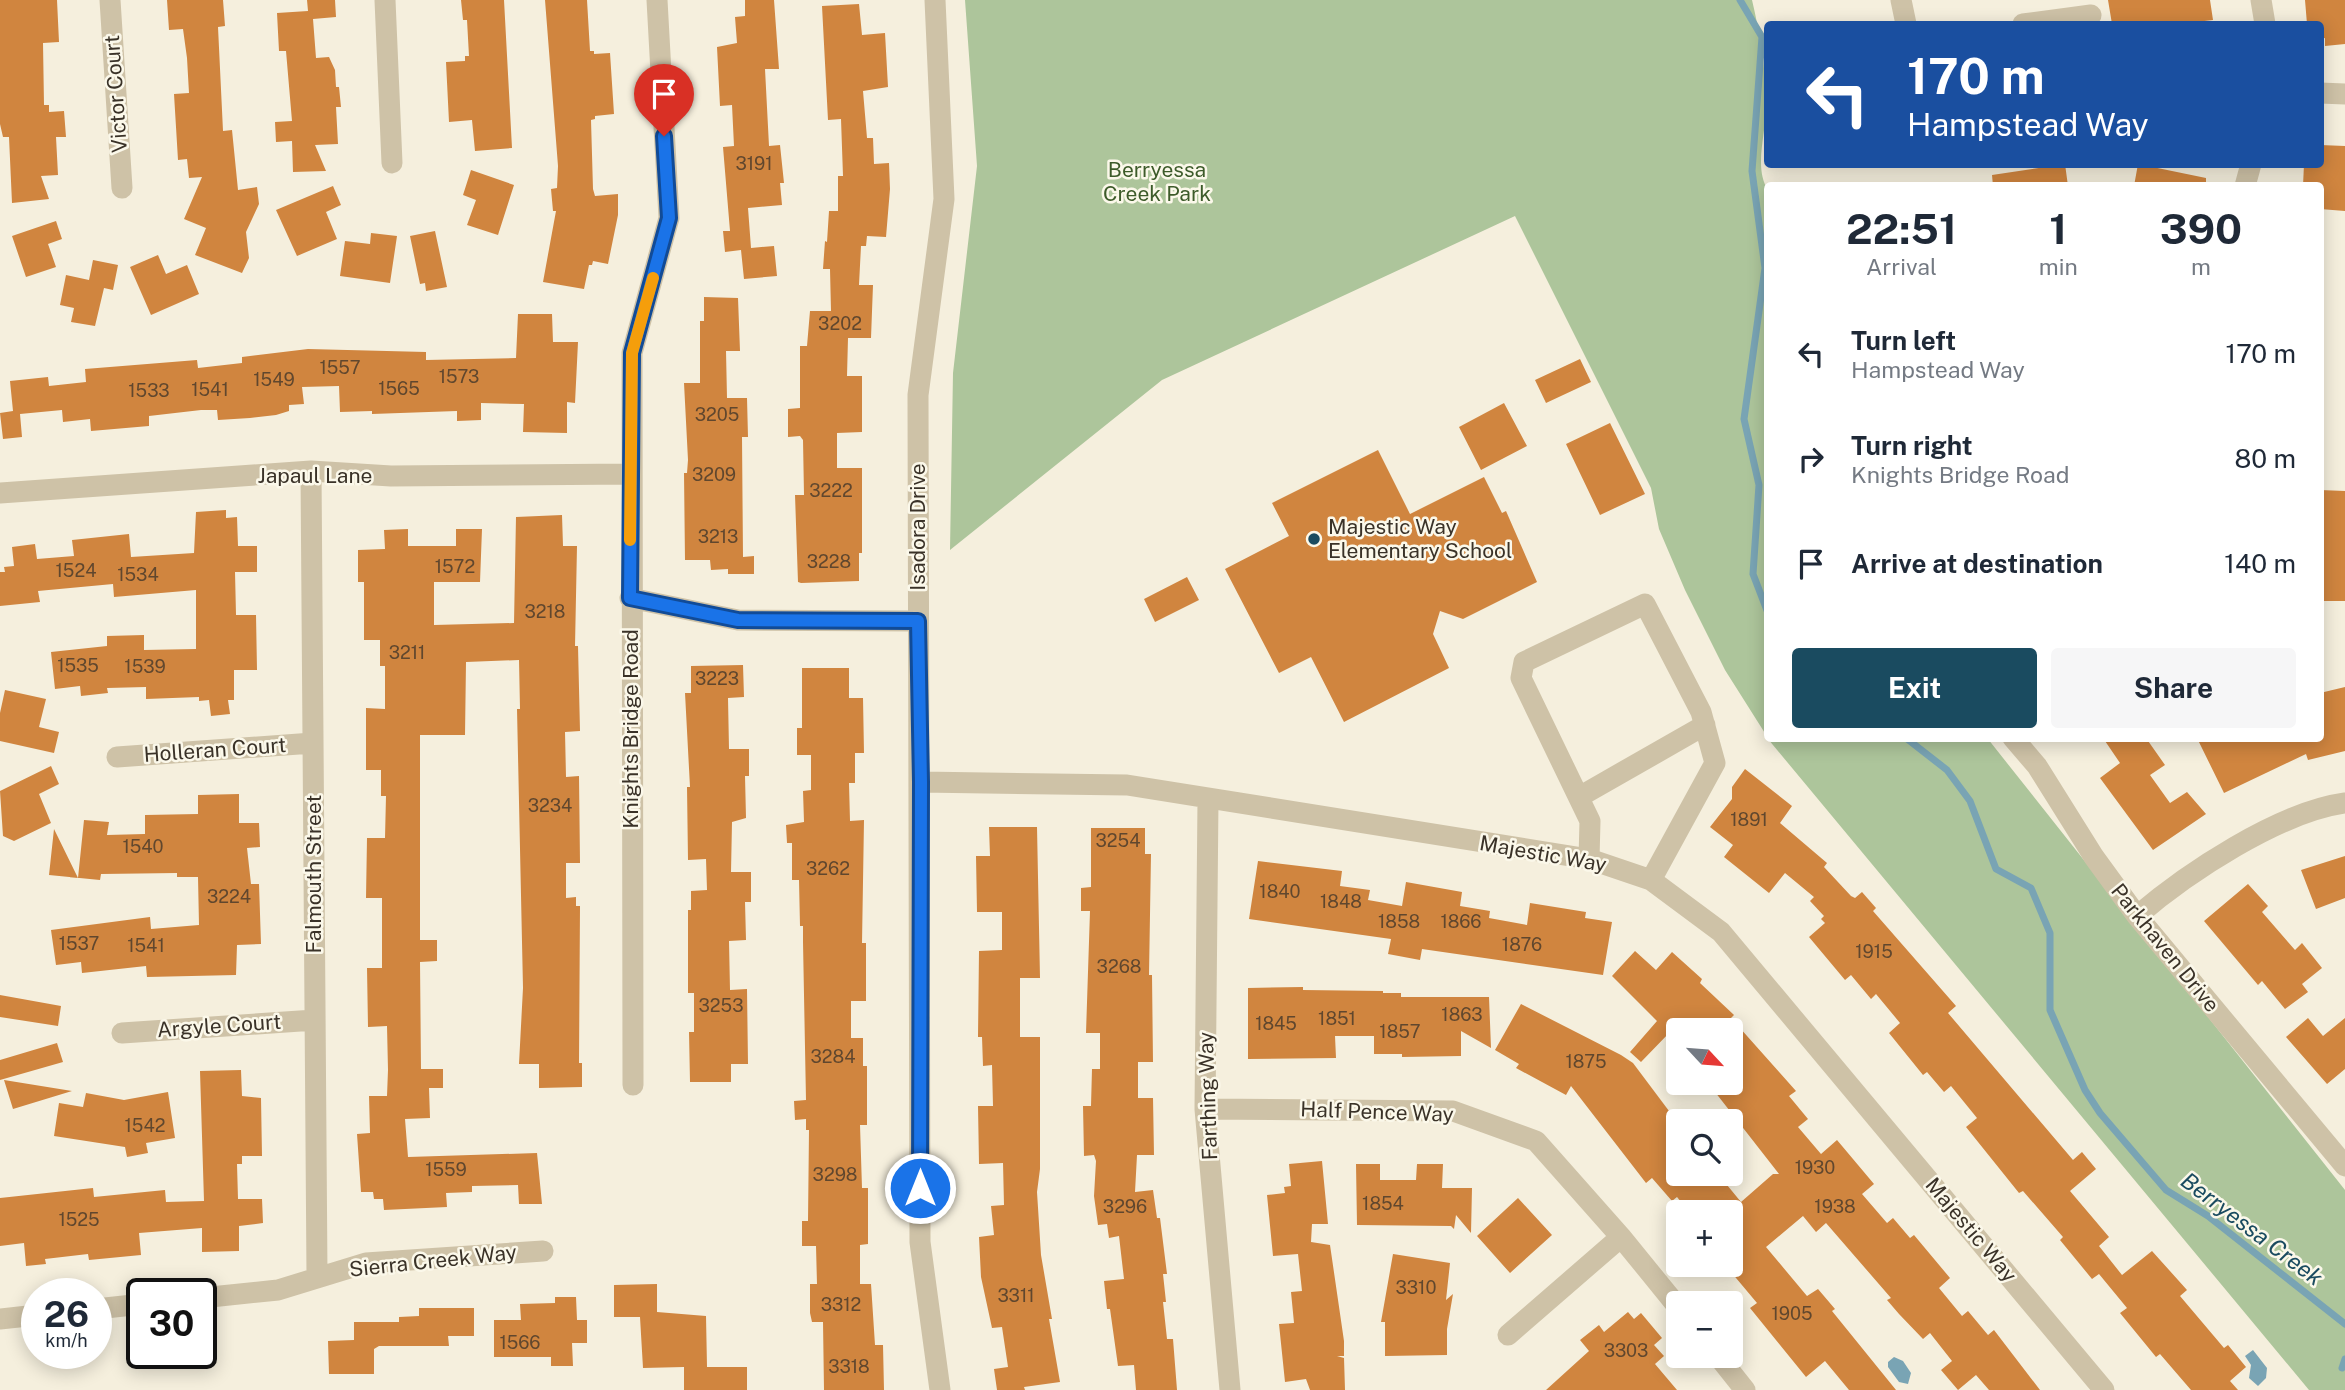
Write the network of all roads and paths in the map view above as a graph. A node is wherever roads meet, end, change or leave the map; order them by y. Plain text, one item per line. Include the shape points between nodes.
1 (110, 0) edge
2 (385, 0) edge
3 (657, 0) edge
4 (935, 0) edge
5 (1901, 0) edge
6 (2261, 0) edge
7 (2090, 13) edge
8 (1905, 21) edge
9 (2041, 21) edge
10 (2264, 21) edge
11 (2324, 93) edge
12 (2345, 94) edge
13 (392, 163) dead end
14 (122, 188) dead end
15 (311, 471) junction
16 (631, 474) junction
17 (0, 493) edge
18 (630, 598) junction
19 (918, 621) junction
20 (1705, 725) junction
21 (2016, 742) edge
22 (313, 743) junction
23 (117, 757) dead end
24 (921, 782) junction
25 (1579, 797) junction
26 (1208, 800) junction
27 (2345, 803) edge
28 (1589, 859) junction
29 (1651, 880) junction
30 (2137, 916) junction
31 (315, 1020) junction
32 (122, 1033) dead end
33 (633, 1085) dead end
34 (1205, 1109) junction
35 (2337, 1142) edge
36 (2345, 1166) edge
37 (1621, 1237) junction
38 (543, 1251) dead end
39 (317, 1276) junction
40 (1666, 1292) edge
41 (217, 1296) edge
42 (21, 1317) edge
43 (0, 1319) edge
44 (1507, 1335) dead end
45 (1728, 1368) edge
46 (940, 1390) edge
47 (1230, 1390) edge
48 (1745, 1390) edge
49 (2104, 1390) edge

1 - 14 street, Victor Court
2 - 13 street
3 - 16 street, Knights Bridge Road via 669,218 632,353
4 - 19 street, Isadora Drive via 944,199 918,395
5 - 8 street
6 - 10 street
7 - 9 street
11 - 12 street
15 - 16 street, Japaul Lane via 391,476
15 - 17 street, Japaul Lane
15 - 22 street, Falmouth Street
16 - 18 street, Knights Bridge Road
18 - 19 street via 738,620
18 - 33 street, Knights Bridge Road
19 - 24 street, Isadora Drive
20 - 25 street
20 - 25 street via 1645,604 1524,662 1521,678
20 - 29 street via 1715,763
21 - 30 street, Parkhaven Drive
22 - 23 street, Holleran Court
22 - 31 street, Falmouth Street
24 - 26 street, Majestic Way via 1128,785
24 - 46 street, Isadora Drive via 920,1242
25 - 28 street via 1590,821
26 - 28 street, Majestic Way
26 - 34 street, Farthing Way
27 - 30 street via 2325,806 2226,850
28 - 29 street, Majestic Way
29 - 49 street, Majestic Way via 1721,932
30 - 35 street, Parkhaven Drive
31 - 32 street, Argyle Court
31 - 39 street, Falmouth Street
34 - 37 street, Half Pence Way via 1453,1111 1536,1141
34 - 47 street, Farthing Way
35 - 36 street, Parkhaven Drive
37 - 40 street, Half Pence Way
37 - 44 street
38 - 39 street, Sierra Creek Way via 366,1263
39 - 41 street, Sierra Creek Way via 278,1290
42 - 43 street
45 - 48 street

